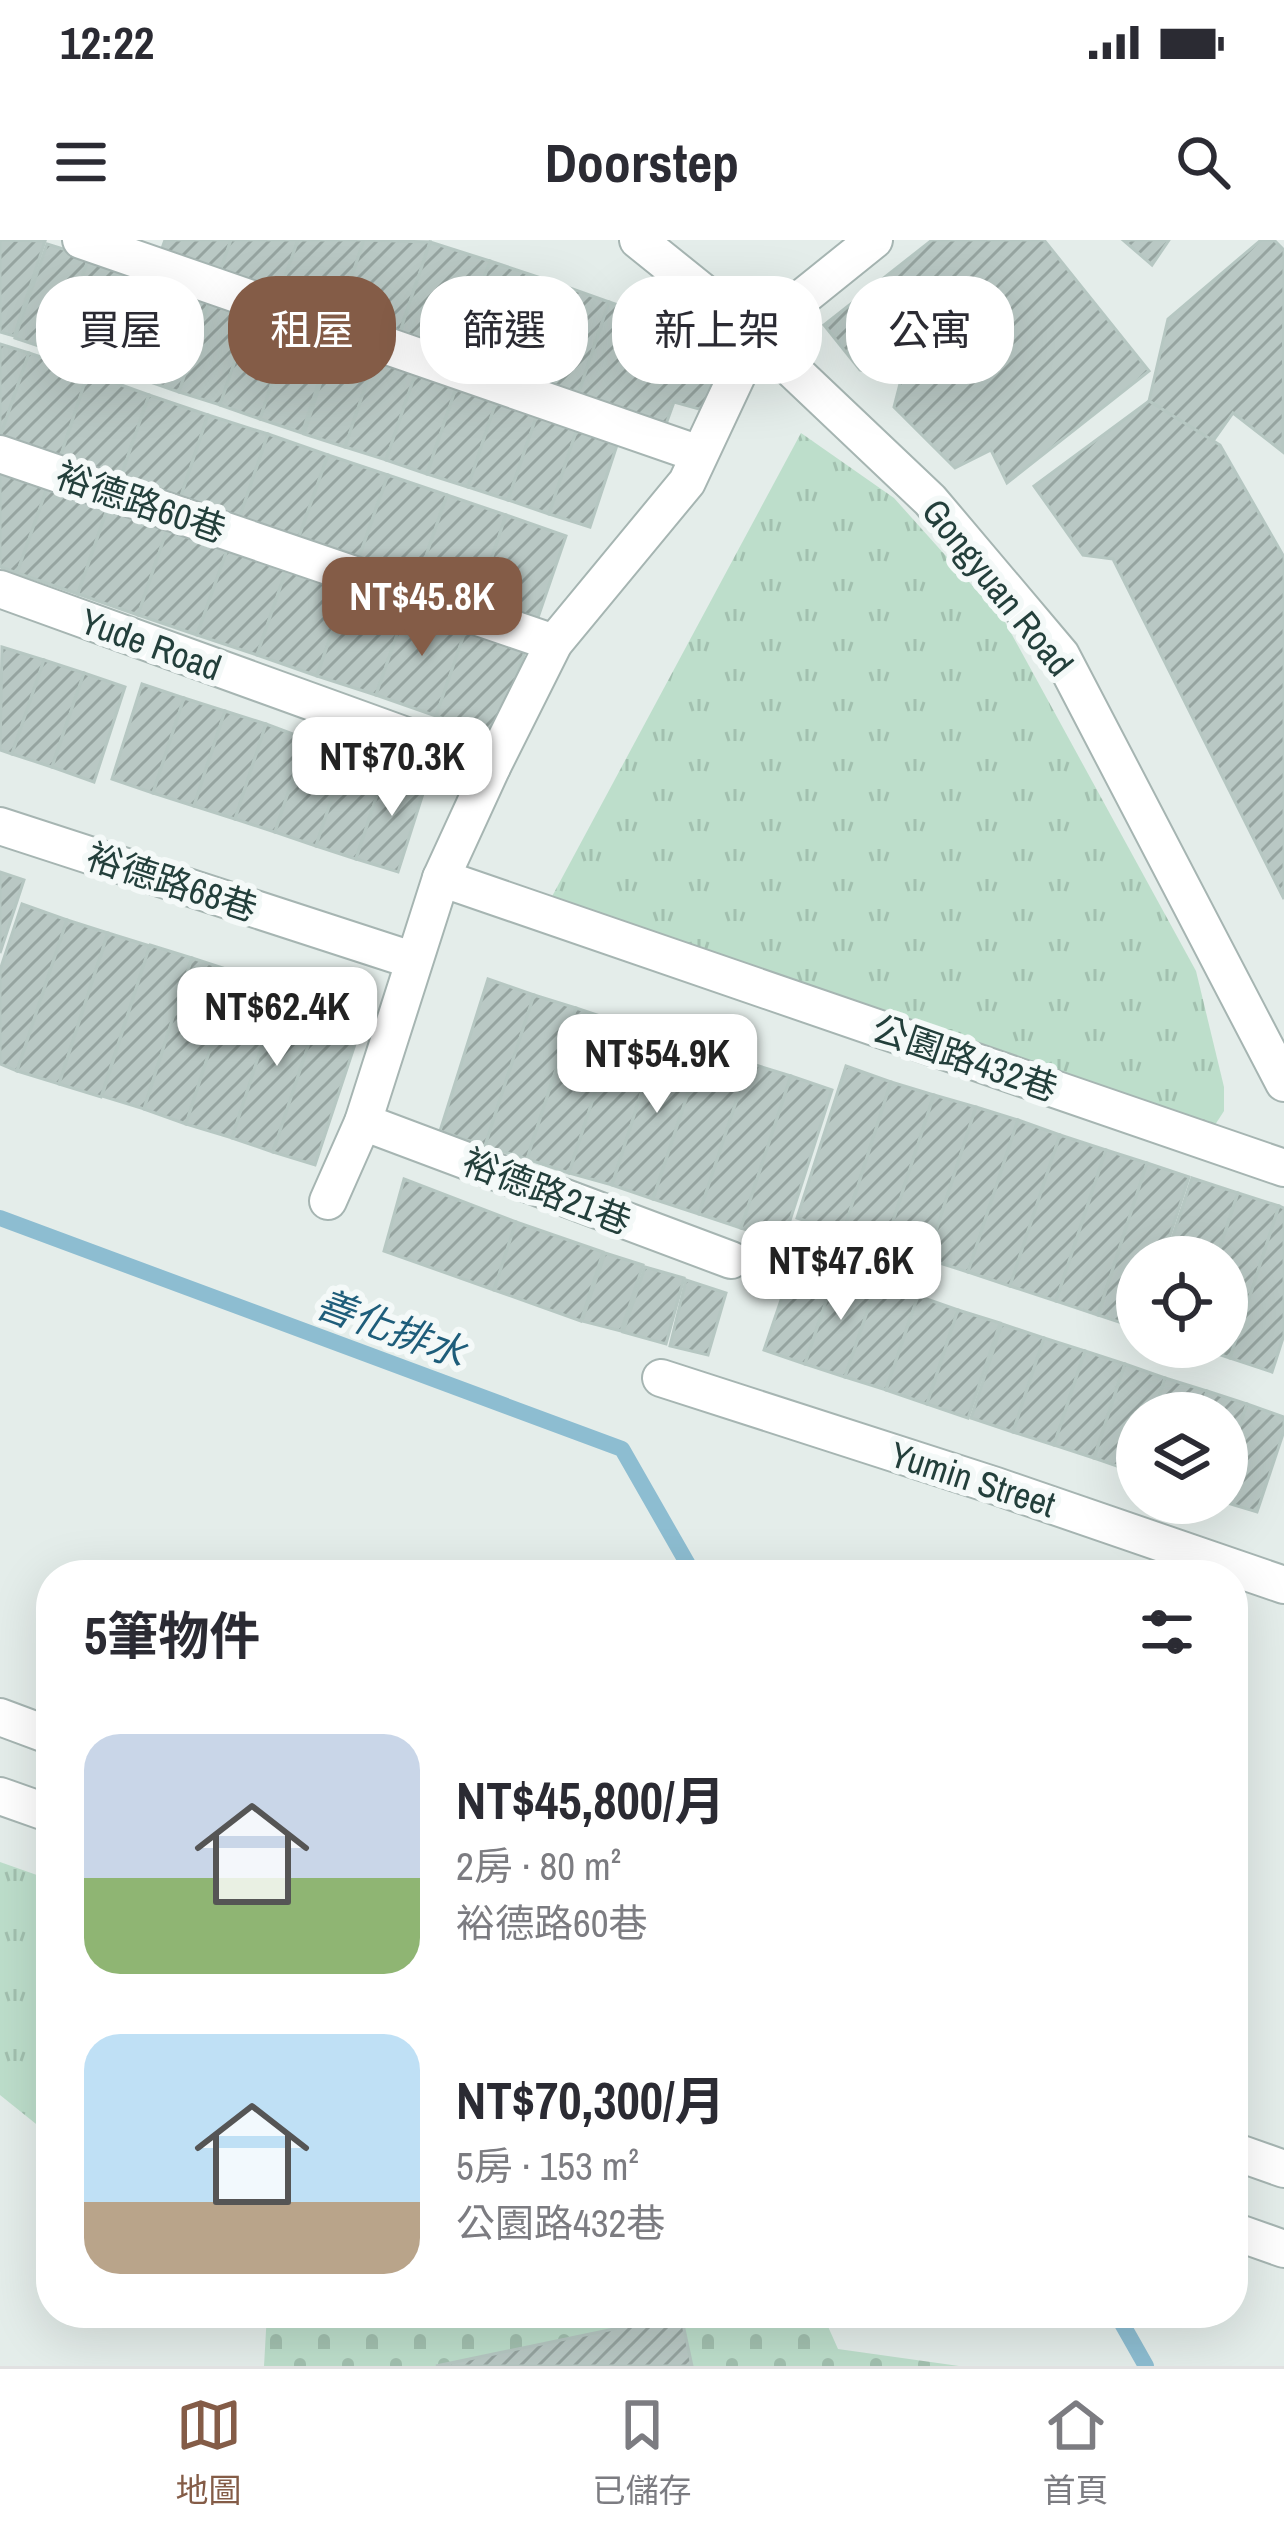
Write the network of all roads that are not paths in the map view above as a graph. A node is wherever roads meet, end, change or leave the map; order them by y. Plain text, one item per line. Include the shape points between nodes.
1 (81, 240) edge
2 (638, 240) edge
3 (874, 240) edge
4 (682, 276) edge
5 (822, 282) edge
6 (732, 384) edge
7 (807, 384) edge
8 (0, 454) edge
9 (700, 454) junction
10 (0, 589) edge
11 (554, 643) junction
12 (492, 767) junction
13 (0, 826) edge
14 (442, 878) junction
15 (412, 960) junction
16 (1284, 1083) edge
17 (363, 1122) junction
18 (1284, 1168) edge
19 (328, 1201) dead end
20 (731, 1260) dead end
21 (661, 1378) dead end
22 (1211, 1560) edge
23 (1248, 1573) edge
24 (1284, 1585) edge
25 (0, 1718) edge
26 (36, 1731) edge
27 (0, 1796) edge
28 (36, 1809) edge
29 (1248, 2156) edge
30 (1284, 2169) edge
31 (1248, 2236) edge
32 (1284, 2249) edge

1 - 9 street
2 - 4 street, Gongyuan Road
3 - 5 street
6 - 9 street
7 - 16 street, Gongyuan Road via 930,500 1061,655
8 - 11 street, 裕德路60巷
9 - 11 street via 687,482
10 - 12 street, Yude Road
11 - 12 street
12 - 14 street
13 - 15 street, 裕德路68巷
14 - 15 street
14 - 18 street, 公園路432巷
15 - 17 street
17 - 19 street
17 - 20 street, 裕德路21巷
21 - 22 street, Yumin Street
23 - 24 street, Yumin Street
25 - 26 street
27 - 28 street
29 - 30 street
31 - 32 street

